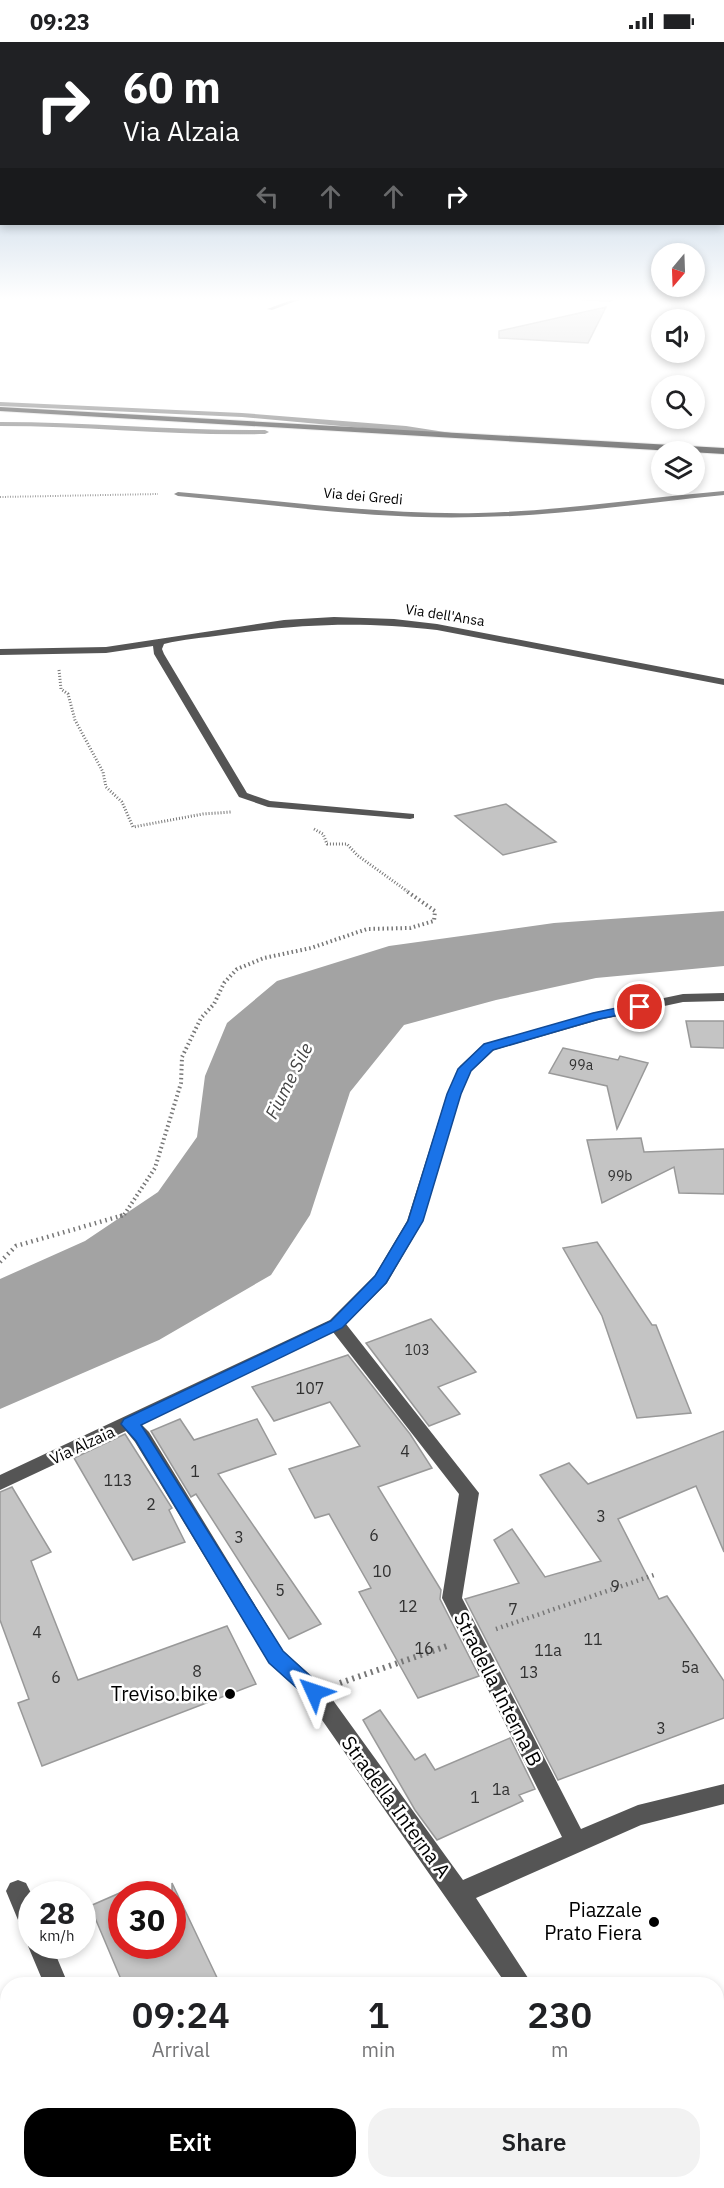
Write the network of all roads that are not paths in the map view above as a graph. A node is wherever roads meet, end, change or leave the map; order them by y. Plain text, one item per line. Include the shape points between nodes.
1 (0, 404) edge
2 (0, 409) edge
3 (0, 416) edge
4 (0, 424) edge
5 (265, 432) junction
6 (472, 437) junction
7 (724, 451) edge
8 (651, 453) edge
9 (705, 457) edge
10 (724, 458) edge
11 (724, 493) edge
12 (178, 494) road end
13 (159, 644) junction
14 (0, 652) edge
15 (724, 682) edge
16 (410, 816) dead end
17 (724, 997) edge
18 (336, 1324) junction
19 (130, 1424) junction
20 (0, 1483) edge
21 (724, 1794) edge
22 (576, 1842) junction
23 (459, 1894) junction
24 (45, 1959) edge
25 (53, 1977) edge
26 (515, 1977) edge

1 - 6 street via 242,415 420,428
2 - 6 highway
3 - 5 highway
4 - 5 street
5 - 8 highway
6 - 7 highway
9 - 10 highway
11 - 12 street, Via dei Gredi via 477,515
13 - 14 street, Via dell'Ansa
13 - 15 street, Via dell'Ansa via 284,623 394,622
13 - 16 street via 159,654 243,795 268,804
17 - 18 street, Via Alzaia via 683,998 597,1016 489,1047 465,1069 454,1094 416,1221 381,1280
18 - 19 street, Via Alzaia
18 - 22 street, Stradella Interna B via 469,1493 452,1598
19 - 20 street, Via Alzaia
19 - 23 street, Stradella Interna A via 142,1437 276,1657 314,1692
21 - 22 street via 638,1815
22 - 23 street
23 - 26 street
24 - 25 street

